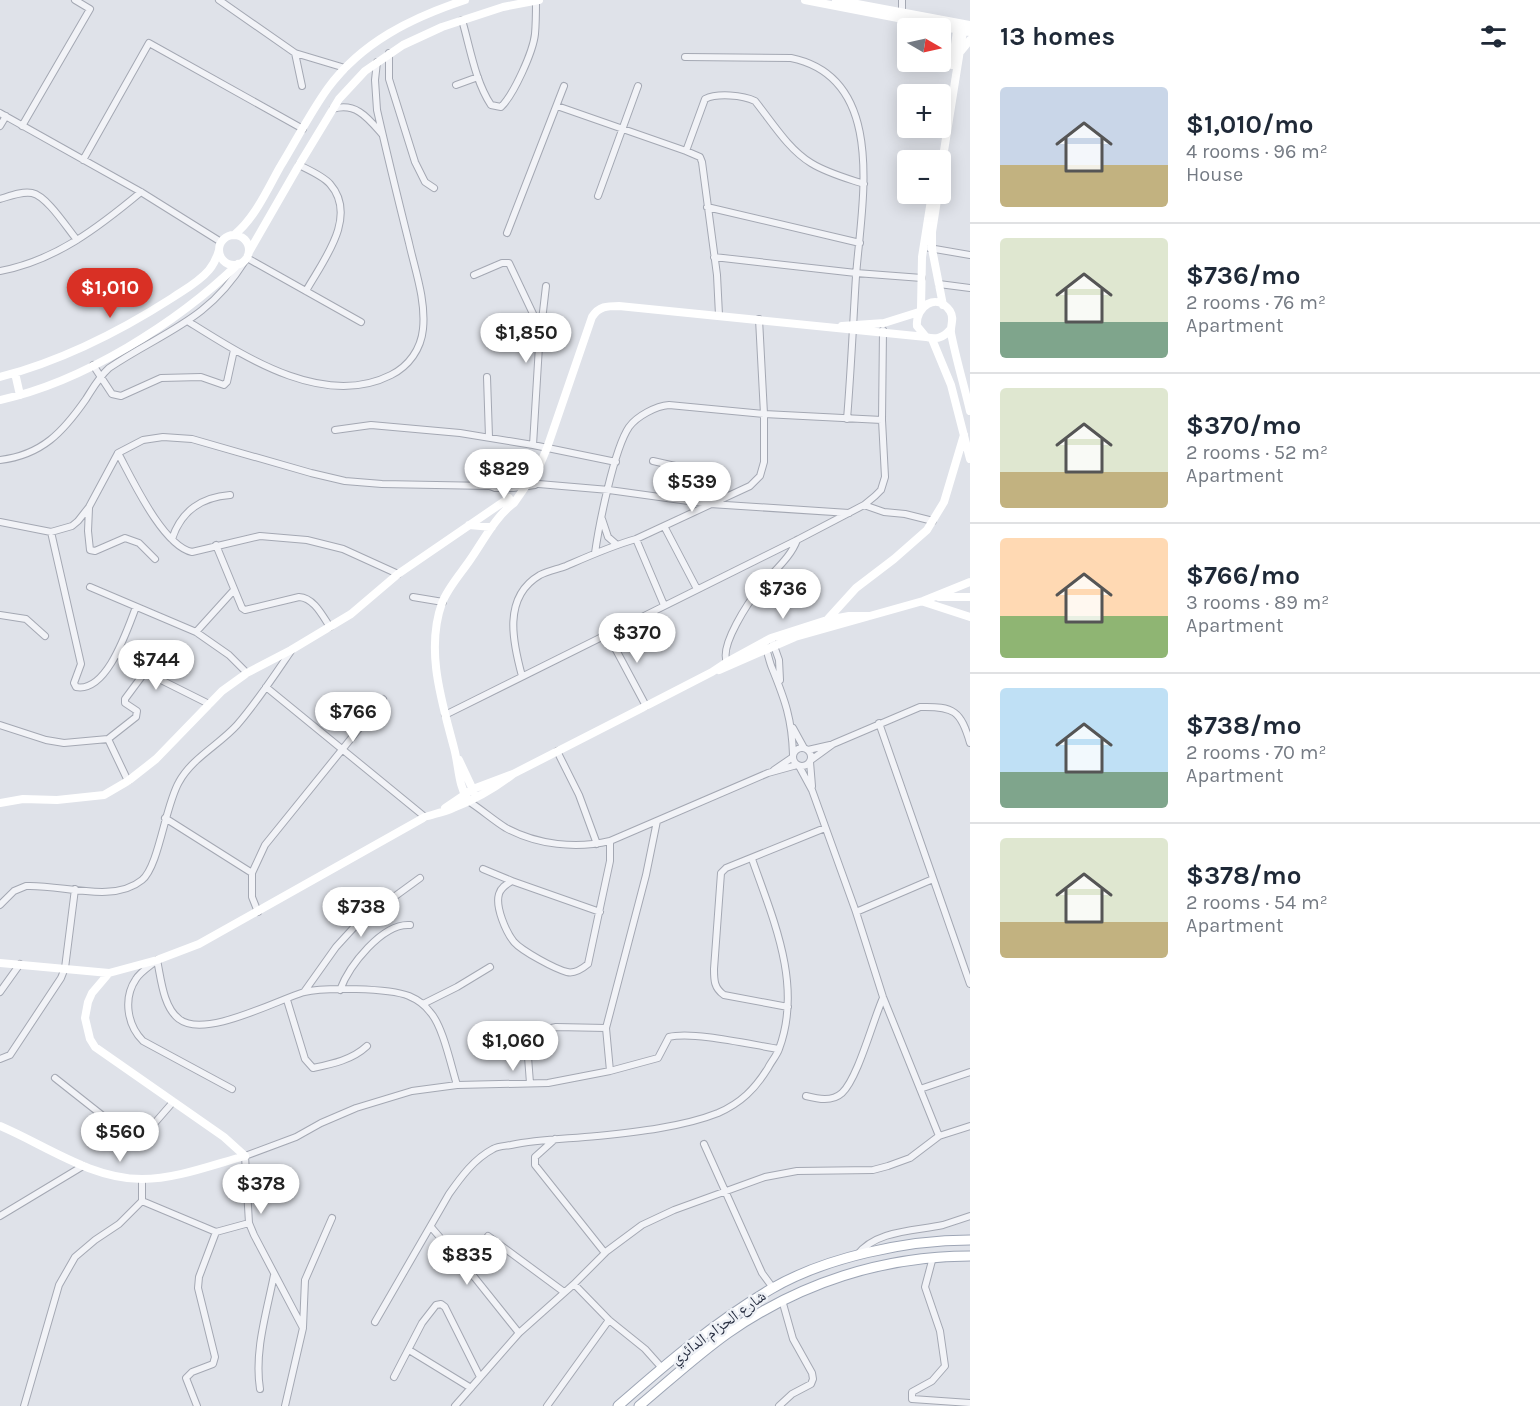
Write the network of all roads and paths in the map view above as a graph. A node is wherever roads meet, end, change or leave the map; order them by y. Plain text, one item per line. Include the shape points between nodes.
1 (75, 0) edge
2 (219, 0) edge
3 (465, 0) edge
4 (537, 0) edge
5 (805, 0) edge
6 (836, 0) edge
7 (902, 0) edge
8 (902, 17) junction
9 (906, 18) edge
10 (462, 20) junction
11 (964, 28) edge
12 (951, 37) edge
13 (970, 40) edge
14 (956, 51) junction
15 (295, 52) junction
16 (389, 53) junction
17 (685, 57) dead end
18 (378, 61) junction
19 (345, 68) junction
20 (478, 77) junction
21 (390, 85) junction
22 (456, 85) dead end
23 (302, 86) dead end
24 (564, 86) dead end
25 (638, 86) dead end
26 (375, 92) junction
27 (557, 106) junction
28 (333, 109) junction
29 (3, 115) edge
30 (0, 126) edge
31 (22, 126) junction
32 (623, 128) junction
33 (303, 129) junction
34 (382, 134) junction
35 (940, 150) edge
36 (943, 150) edge
37 (687, 151) junction
38 (83, 160) junction
39 (298, 165) junction
40 (864, 184) junction
41 (434, 188) dead end
42 (141, 192) junction
43 (598, 196) dead end
44 (0, 199) edge
45 (931, 204) edge
46 (936, 204) edge
47 (707, 207) junction
48 (507, 233) dead end
49 (234, 234) junction
50 (77, 240) junction
51 (860, 243) junction
52 (220, 246) junction
53 (927, 248) junction
54 (970, 255) edge
55 (714, 256) junction
56 (245, 259) junction
57 (0, 271) edge
58 (856, 273) junction
59 (474, 275) dead end
60 (922, 278) junction
61 (939, 284) junction
62 (546, 286) dead end
63 (970, 288) edge
64 (306, 291) junction
65 (944, 305) junction
66 (920, 310) junction
67 (719, 315) junction
68 (759, 319) junction
69 (542, 320) junction
70 (189, 322) junction
71 (362, 322) dead end
72 (884, 323) junction
73 (854, 327) junction
74 (950, 330) junction
75 (882, 333) junction
76 (929, 338) junction
77 (539, 346) junction
78 (519, 347) dead end
79 (234, 350) junction
80 (93, 365) junction
81 (15, 373) junction
82 (100, 376) junction
83 (0, 377) edge
84 (487, 377) dead end
85 (963, 384) junction
86 (970, 393) edge
87 (20, 395) junction
88 (0, 400) edge
89 (970, 411) edge
90 (764, 414) junction
91 (847, 419) junction
92 (882, 420) junction
93 (335, 430) dead end
94 (964, 435) junction
95 (489, 437) junction
96 (533, 445) junction
97 (547, 448) junction
98 (118, 453) junction
99 (970, 459) edge
100 (0, 460) edge
101 (653, 461) dead end
102 (616, 462) junction
103 (525, 485) junction
104 (609, 490) junction
105 (230, 495) dead end
106 (718, 500) junction
107 (508, 502) junction
108 (710, 504) junction
109 (864, 505) junction
110 (89, 507) junction
111 (850, 513) junction
112 (482, 516) junction
113 (602, 519) junction
114 (933, 521) junction
115 (0, 522) edge
116 (494, 524) junction
117 (469, 525) junction
118 (664, 526) junction
119 (51, 531) junction
120 (172, 539) junction
121 (636, 539) junction
122 (797, 540) junction
123 (616, 544) junction
124 (216, 545) junction
125 (595, 553) junction
126 (155, 559) dead end
127 (398, 574) junction
128 (970, 582) edge
129 (90, 587) dead end
130 (697, 589) junction
131 (234, 590) junction
132 (413, 597) dead end
133 (936, 597) junction
134 (970, 597) edge
135 (442, 602) junction
136 (924, 602) junction
137 (664, 605) junction
138 (136, 607) junction
139 (0, 615) edge
140 (869, 616) junction
141 (970, 617) edge
142 (827, 620) junction
143 (330, 627) junction
144 (196, 632) junction
145 (607, 633) junction
146 (45, 636) dead end
147 (769, 645) junction
148 (291, 650) junction
149 (117, 654) junction
150 (727, 662) junction
151 (145, 672) junction
152 (712, 672) junction
153 (247, 673) junction
154 (522, 676) junction
155 (267, 687) junction
156 (383, 699) dead end
157 (209, 704) junction
158 (646, 706) junction
159 (445, 715) junction
160 (967, 720) edge
161 (879, 723) junction
162 (0, 725) edge
163 (792, 727) junction
164 (108, 739) junction
165 (970, 743) edge
166 (833, 744) junction
167 (341, 749) junction
168 (806, 749) junction
169 (557, 751) junction
170 (793, 756) junction
171 (810, 761) junction
172 (798, 765) junction
173 (768, 773) junction
174 (128, 782) junction
175 (812, 790) junction
176 (471, 798) junction
177 (1, 802) edge
178 (425, 817) junction
179 (165, 818) junction
180 (657, 821) junction
181 (825, 828) junction
182 (610, 841) junction
183 (597, 844) junction
184 (752, 859) junction
185 (483, 870) dead end
186 (252, 873) junction
187 (420, 878) dead end
188 (933, 879) junction
189 (512, 881) junction
190 (75, 889) junction
191 (0, 905) edge
192 (258, 912) junction
193 (600, 912) junction
194 (856, 912) junction
195 (410, 925) dead end
196 (970, 957) edge
197 (962, 959) junction
198 (157, 960) junction
199 (0, 963) edge
200 (20, 964) junction
201 (490, 967) dead end
202 (65, 968) junction
203 (109, 973) junction
204 (970, 984) edge
205 (340, 990) junction
206 (0, 992) edge
207 (304, 993) junction
208 (883, 997) junction
209 (287, 1000) junction
210 (423, 1004) junction
211 (788, 1007) junction
212 (606, 1028) junction
213 (367, 1047) dead end
214 (779, 1049) junction
215 (0, 1059) edge
216 (610, 1071) junction
217 (970, 1072) edge
218 (55, 1078) dead end
219 (530, 1083) junction
220 (457, 1085) junction
221 (232, 1089) dead end
222 (920, 1089) junction
223 (806, 1096) dead end
224 (173, 1102) junction
225 (0, 1125) edge
226 (970, 1126) edge
227 (939, 1136) junction
228 (556, 1139) junction
229 (704, 1144) dead end
230 (245, 1156) junction
231 (83, 1166) junction
232 (142, 1179) junction
233 (724, 1191) junction
234 (142, 1201) junction
235 (0, 1216) edge
236 (970, 1216) edge
237 (332, 1218) dead end
238 (249, 1223) junction
239 (430, 1227) junction
240 (216, 1232) junction
241 (488, 1236) dead end
242 (970, 1240) edge
243 (605, 1253) junction
244 (856, 1255) junction
245 (970, 1256) edge
246 (933, 1257) junction
247 (274, 1274) junction
248 (574, 1284) junction
249 (773, 1288) junction
250 (564, 1292) junction
251 (782, 1300) junction
252 (609, 1320) junction
253 (375, 1322) dead end
254 (303, 1328) junction
255 (519, 1333) junction
256 (409, 1350) junction
257 (662, 1368) junction
258 (394, 1377) dead end
259 (480, 1377) junction
260 (471, 1388) junction
261 (260, 1389) dead end
262 (970, 1403) edge
263 (24, 1406) edge
264 (197, 1406) edge
265 (285, 1406) edge
266 (455, 1406) edge
267 (547, 1406) edge
268 (618, 1406) edge
269 (639, 1406) edge
270 (779, 1406) edge

1 - 31 street via 90,9
2 - 15 street
3 - 19 street via 397,28
4 - 10 street
4 - 20 street via 532,46 503,105 489,103
5 - 8 street
6 - 8 street
7 - 8 street
8 - 9 street
8 - 11 street
10 - 16 street
10 - 20 street
11 - 14 street
12 - 14 street
13 - 14 street
14 - 35 street
14 - 36 street
15 - 19 street
15 - 23 street
16 - 18 street
16 - 21 street
17 - 40 street via 791,58 825,73 847,97 858,122
18 - 26 street
18 - 28 street via 356,79
19 - 33 street
20 - 22 street
21 - 26 street
21 - 41 street via 417,169
24 - 27 street
25 - 32 street
26 - 34 street
27 - 32 street
27 - 48 street
28 - 34 street via 359,111
28 - 39 street
29 - 30 street
29 - 31 street
31 - 38 street
32 - 37 street
32 - 43 street
33 - 38 street via 149,43
33 - 49 street via 252,215
34 - 79 street via 421,295 423,328 408,364 380,381 342,386 302,380
37 - 40 street via 705,99 747,98 755,101 805,159
37 - 47 street via 701,159
38 - 42 street
39 - 56 street
39 - 64 street via 331,185 339,200 341,219
40 - 51 street
42 - 50 street
42 - 52 street
44 - 50 street via 35,194
45 - 53 street
46 - 53 street
47 - 51 street
47 - 55 street
49 - 52 street
49 - 56 street via 247,241
50 - 57 street via 46,257
51 - 58 street
52 - 56 street via 224,261 230,264
52 - 81 street via 204,275 142,316 73,352
53 - 54 street
53 - 60 street
53 - 61 street
55 - 58 street
55 - 67 street
56 - 64 street
56 - 70 street via 224,290
56 - 80 street via 171,320
58 - 60 street
58 - 73 street
59 - 69 street via 509,263 535,318
60 - 66 street
61 - 63 street
61 - 65 street
62 - 69 street
64 - 71 street
65 - 66 street via 932,303
65 - 74 street via 952,316
66 - 72 street
66 - 76 street via 917,326
67 - 68 street
67 - 97 street via 619,306 596,310
68 - 73 street
68 - 90 street
69 - 77 street
70 - 79 street
70 - 82 street via 117,362
72 - 73 street
72 - 75 street
73 - 75 street
73 - 91 street
74 - 76 street via 943,337
74 - 85 street
75 - 76 street
75 - 92 street
76 - 94 street via 951,385
77 - 78 street
77 - 96 street
79 - 82 street via 224,385 201,377 161,378 116,396
80 - 82 street
80 - 87 street
81 - 83 street
81 - 87 street
82 - 100 street via 74,416 47,445
84 - 95 street
85 - 86 street
85 - 89 street
87 - 88 street
90 - 91 street
90 - 102 street via 663,405 630,427
90 - 106 street via 764,462 760,476 754,484
91 - 92 street
92 - 109 street via 884,483
93 - 95 street via 371,425
94 - 99 street
94 - 114 street via 944,502
95 - 96 street
96 - 97 street
97 - 102 street
97 - 103 street
98 - 103 street via 143,440 176,437 345,481
98 - 110 street
98 - 120 street via 162,529
101 - 106 street via 714,475 718,478
102 - 104 street
103 - 104 street
103 - 107 street
104 - 108 street
104 - 113 street
105 - 120 street via 195,505 181,518
106 - 108 street
107 - 112 street
107 - 116 street
108 - 111 street
108 - 118 street
109 - 111 street
109 - 114 street via 884,513
110 - 119 street via 72,526
110 - 126 street via 90,550 125,537 139,543
111 - 122 street
112 - 116 street via 490,517
112 - 117 street
113 - 123 street via 608,537
113 - 125 street
114 - 142 street via 894,559 856,588
115 - 119 street
116 - 117 street
116 - 135 street
117 - 127 street
118 - 121 street
118 - 130 street
119 - 149 street via 81,664 76,687 93,685
120 - 124 street via 192,552
121 - 123 street
121 - 137 street
122 - 130 street
122 - 150 street via 790,554 753,597 726,646
123 - 125 street
124 - 127 street via 260,536 307,540 344,549
124 - 131 street
125 - 154 street via 539,575 520,597 512,630
127 - 143 street
128 - 133 street
129 - 138 street
130 - 137 street
131 - 143 street via 245,610 306,597
131 - 144 street
132 - 135 street
133 - 134 street
133 - 136 street
135 - 159 street via 435,661
136 - 140 street
136 - 141 street
137 - 145 street
138 - 144 street
138 - 149 street
139 - 146 street via 26,619
140 - 142 street
140 - 147 street
142 - 147 street
143 - 148 street
144 - 153 street
145 - 154 street
145 - 158 street
147 - 150 street
147 - 152 street
147 - 163 street via 772,668
148 - 153 street
148 - 155 street
149 - 151 street
150 - 152 street
151 - 157 street
151 - 164 street via 125,704 138,713
152 - 158 street
153 - 157 street
154 - 159 street
155 - 167 street
155 - 179 street via 237,725 180,779
156 - 167 street
157 - 174 street
158 - 169 street
159 - 176 street
160 - 161 street via 952,710 920,707
160 - 165 street
161 - 166 street
161 - 188 street
162 - 164 street via 64,743
163 - 168 street
163 - 170 street
164 - 174 street
166 - 168 street
166 - 171 street
167 - 178 street
167 - 186 street via 265,844
168 - 170 street via 797,749
168 - 171 street
169 - 176 street
169 - 183 street
170 - 172 street
170 - 173 street
171 - 172 street via 805,766
171 - 175 street
172 - 173 street
172 - 175 street
173 - 180 street
174 - 177 street via 104,795
175 - 181 street
176 - 178 street
176 - 183 street via 503,826 520,834 552,843
178 - 192 street
179 - 186 street
179 - 190 street via 152,867 142,880 111,892
180 - 182 street
180 - 212 street
181 - 184 street
181 - 194 street
182 - 183 street
182 - 193 street
184 - 211 street via 779,936
184 - 211 street via 721,873 714,980 724,995
185 - 189 street
186 - 192 street via 252,897
187 - 207 street via 357,924 336,946
188 - 194 street
188 - 197 street
189 - 193 street
189 - 193 street via 498,895 505,925 514,941 525,952 567,972 579,971 588,964
190 - 191 street via 26,886 14,891
190 - 202 street
192 - 198 street via 198,944
194 - 208 street
195 - 205 street via 393,927 371,945
196 - 197 street
197 - 204 street
198 - 203 street
198 - 209 street via 172,1012 188,1025 209,1026
198 - 221 street via 136,979 128,997 134,1029 143,1041
199 - 200 street
200 - 202 street
200 - 206 street
201 - 210 street
202 - 203 street
202 - 215 street via 10,1055
203 - 224 street via 88,1002 85,1018 90,1040
205 - 207 street
205 - 210 street via 388,991 411,996
207 - 209 street
208 - 222 street
208 - 223 street via 860,1062 842,1093 830,1099
209 - 213 street via 305,1059 313,1068 359,1054
210 - 220 street via 438,1025
211 - 214 street
212 - 216 street
212 - 219 street via 556,1027 529,1033
214 - 216 street via 677,1035 669,1037 658,1058
214 - 228 street via 756,1087 717,1113 657,1127
216 - 219 street
217 - 222 street
218 - 224 street via 117,1127 133,1132 153,1125
219 - 220 street
220 - 230 street via 412,1091 356,1108
222 - 227 street
224 - 230 street
225 - 231 street
226 - 227 street
227 - 233 street via 910,1158 873,1170 797,1171
228 - 239 street via 494,1148 462,1176
228 - 243 street via 535,1157 535,1165
229 - 233 street
230 - 232 street via 174,1175
230 - 238 street
231 - 232 street
231 - 235 street
232 - 234 street
233 - 243 street via 642,1225
233 - 249 street
234 - 240 street
234 - 263 street via 75,1257 59,1285
236 - 244 street via 885,1236
237 - 254 street via 305,1280
238 - 240 street
238 - 247 street
239 - 253 street
239 - 255 street
240 - 264 street via 198,1288 215,1357 213,1364 186,1378
241 - 250 street
242 - 244 main road, شارع الحزام الدائري via 897,1245
243 - 248 street
244 - 249 main road, شارع الحزام الدائري
245 - 246 main road, شارع الحزام الدائري
246 - 251 main road, شارع الحزام الدائري via 870,1267
246 - 262 street via 925,1287 940,1331 945,1366 932,1381 912,1392 912,1399
247 - 254 street
247 - 261 street via 258,1356
248 - 250 street
248 - 252 street
249 - 257 main road, شارع الحزام الدائري via 703,1334
250 - 255 street
251 - 269 main road, شارع الحزام الدائري via 722,1338
251 - 270 street via 793,1339 813,1378 811,1384
252 - 257 street
252 - 267 street
254 - 265 street
255 - 259 street
256 - 258 street
256 - 259 street via 422,1323 441,1304
256 - 260 street
257 - 268 main road, شارع الحزام الدائري
259 - 260 street
260 - 266 street

